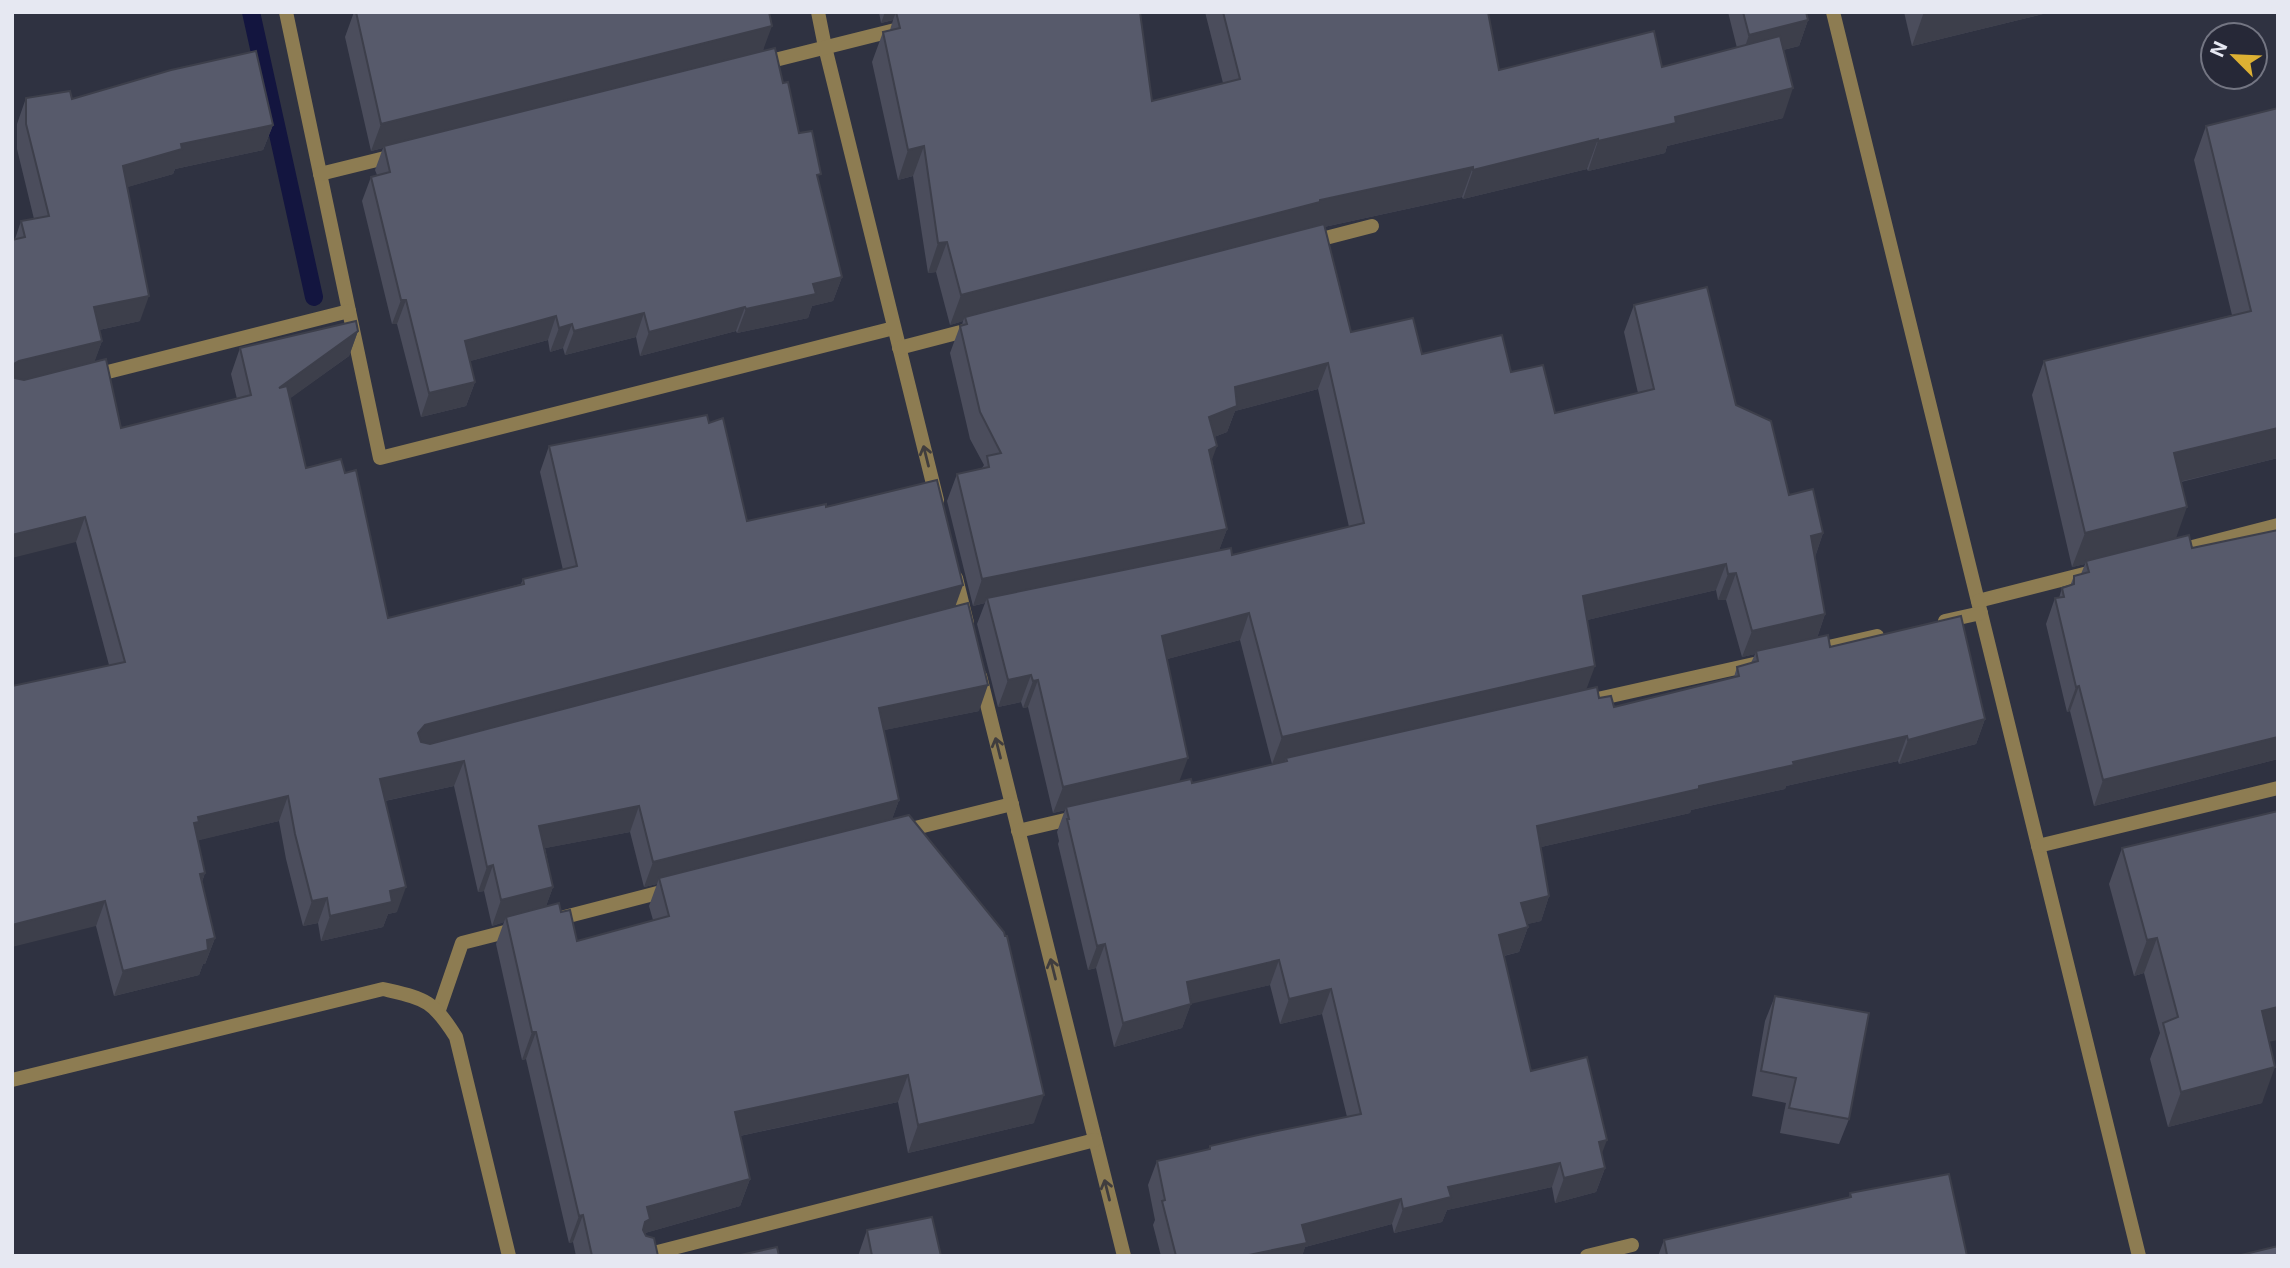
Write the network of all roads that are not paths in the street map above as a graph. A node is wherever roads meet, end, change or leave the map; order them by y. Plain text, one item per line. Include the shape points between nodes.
1 (286, 12) edge
2 (818, 12) edge
3 (1833, 12) edge
4 (915, 25) edge
5 (825, 47) junction
6 (745, 67) edge
7 (413, 150) edge
8 (320, 174) junction
9 (1372, 226) dead end
10 (1291, 247) edge
11 (349, 311) junction
12 (994, 324) edge
13 (894, 328) junction
14 (899, 348) junction
15 (80, 379) edge
16 (939, 509) edge
17 (2278, 525) edge
18 (2161, 555) edge
19 (952, 563) edge
20 (2108, 568) edge
21 (1980, 607) junction
22 (1927, 625) edge
23 (1886, 634) edge
24 (1791, 656) edge
25 (1764, 662) edge
26 (1574, 705) edge
27 (2278, 788) edge
28 (1012, 804) junction
29 (1086, 815) edge
30 (1018, 831) junction
31 (891, 834) edge
32 (2038, 846) junction
33 (677, 888) edge
34 (439, 1010) junction
35 (12, 1080) edge
36 (1095, 1140) junction
37 (1632, 1245) dead end
38 (509, 1256) edge
39 (642, 1256) edge
40 (1124, 1256) edge
41 (1587, 1256) edge
42 (2139, 1256) edge

1 - 8 street
2 - 5 street
3 - 21 street
4 - 5 street
5 - 6 street
5 - 13 street
7 - 8 street
8 - 11 street
9 - 10 street
11 - 13 street via 380,458
11 - 15 street
12 - 14 street
13 - 14 street
16 -> 14 street
17 - 18 street
28 -> 19 street
20 - 21 street
21 - 22 street
21 - 32 street
23 - 24 street
25 - 26 street
27 - 32 street
28 - 30 street
28 - 31 street
29 - 30 street
36 -> 30 street
32 - 42 street
33 - 34 street via 462,943
34 - 35 street via 417,997 383,989
34 - 38 street via 456,1037
36 - 39 street
40 -> 36 street
37 - 41 street

